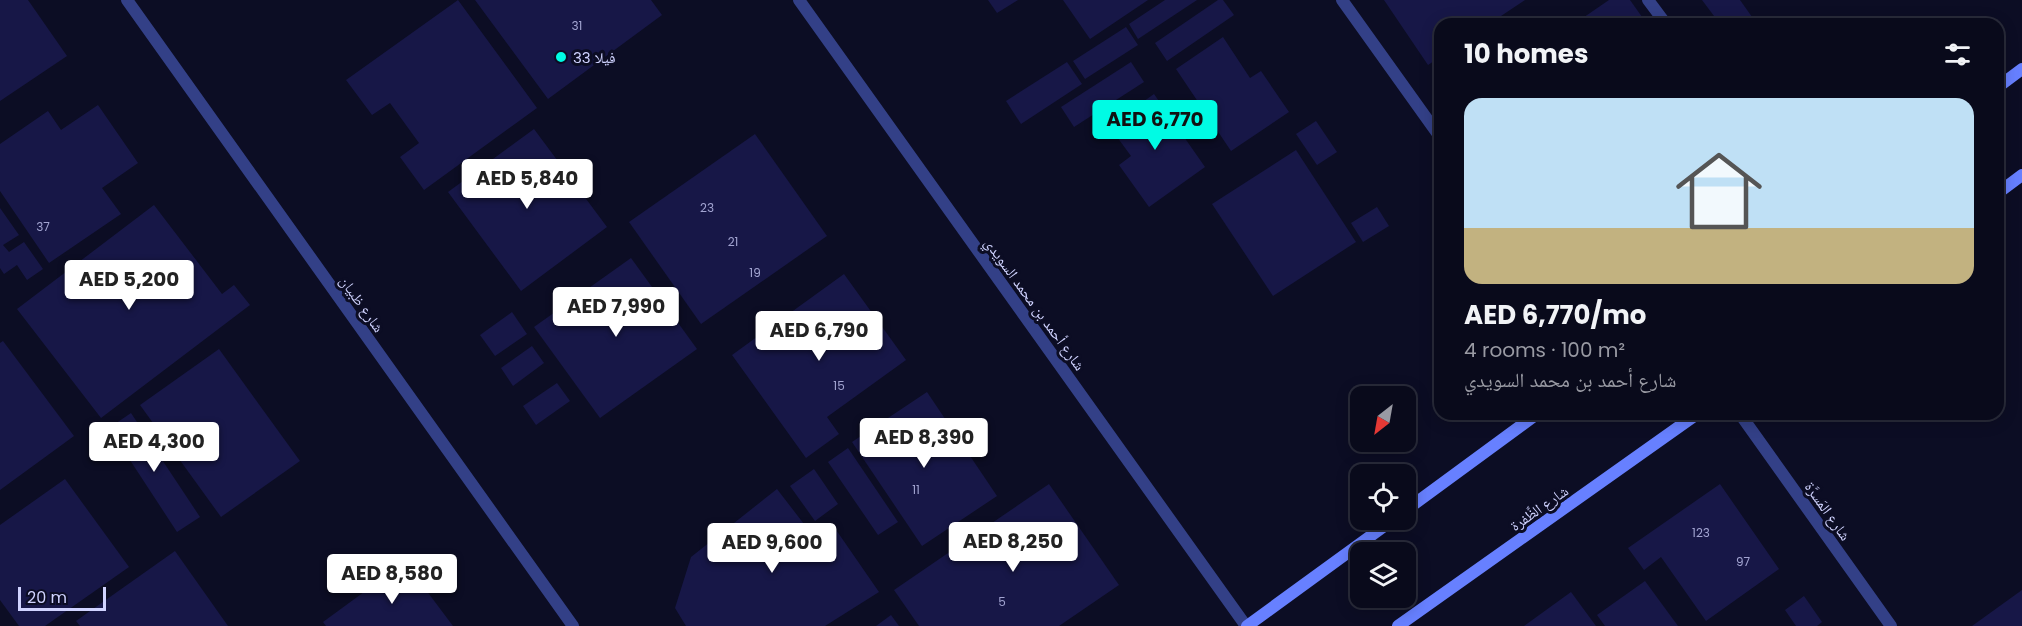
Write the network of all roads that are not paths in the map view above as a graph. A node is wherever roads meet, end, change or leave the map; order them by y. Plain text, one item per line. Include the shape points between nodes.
1 (127, 0) edge
2 (799, 0) edge
3 (1342, 0) edge
4 (1648, 0) edge
5 (1662, 18) edge
6 (2022, 69) edge
7 (2004, 82) edge
8 (1434, 129) edge
9 (2022, 175) edge
10 (2004, 188) edge
11 (1529, 420) edge
12 (1689, 420) edge
13 (1744, 420) edge
14 (1416, 503) edge
15 (1379, 530) edge
16 (573, 626) edge
17 (1247, 626) edge
18 (1398, 626) edge
19 (1891, 626) edge

1 - 16 street, شارع ظبيان
2 - 17 street, شارع أحمد بن محمد السويدي
3 - 8 street
4 - 5 street
6 - 7 main road
9 - 10 main road
11 - 14 main road
12 - 18 main road, شارع الظَّفرة
13 - 19 street, شارع المَسرَّة
15 - 17 main road

